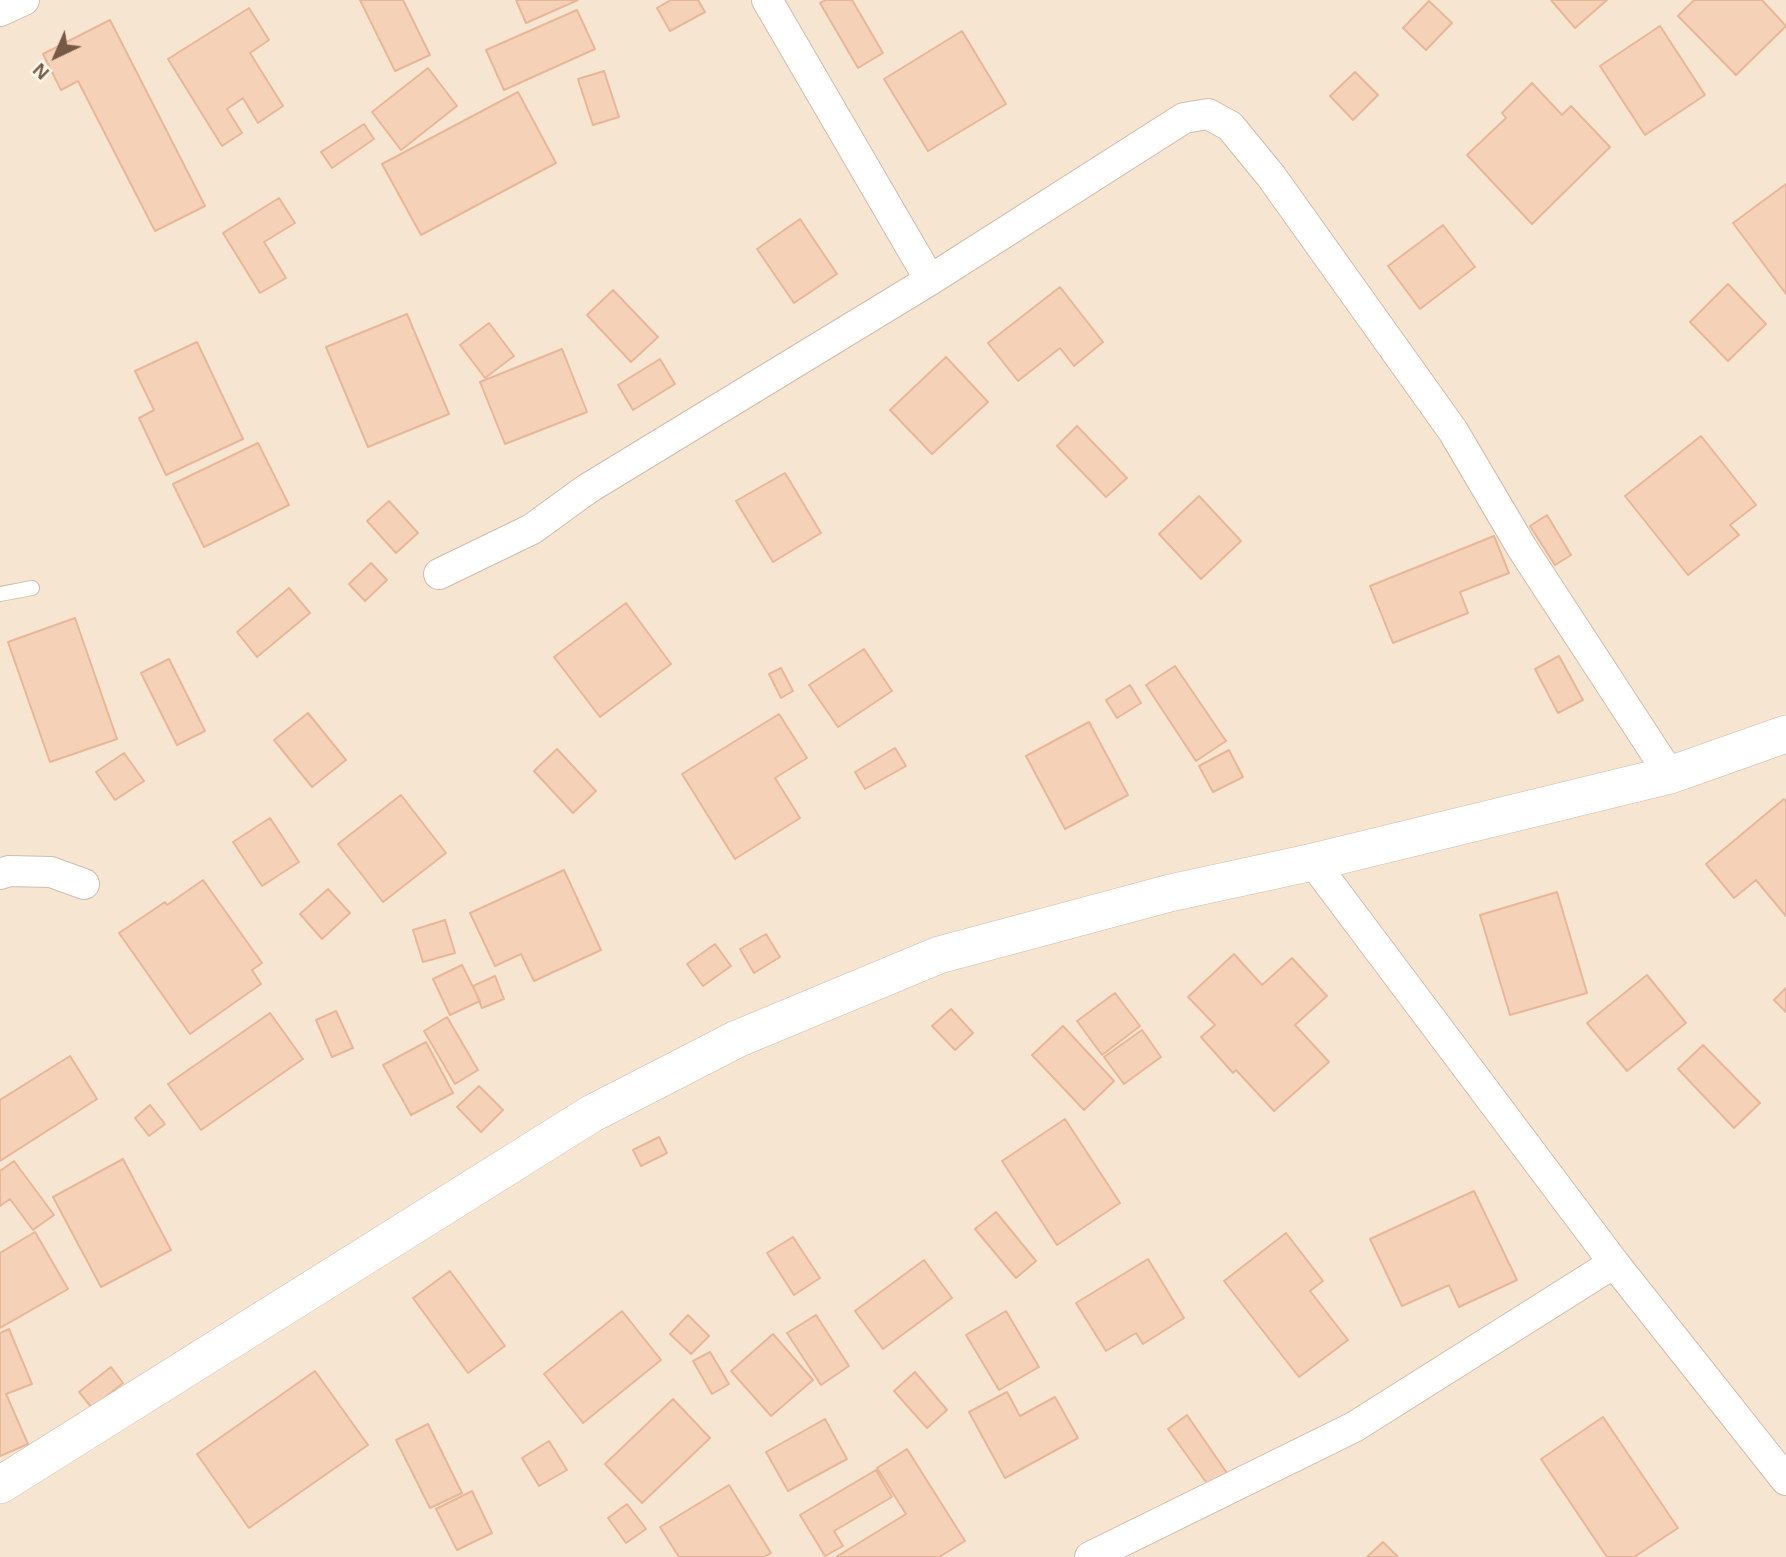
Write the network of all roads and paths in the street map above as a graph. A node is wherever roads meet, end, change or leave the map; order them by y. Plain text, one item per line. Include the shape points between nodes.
1 (24, 0) edge
2 (766, 0) edge
3 (0, 11) edge
4 (930, 281) junction
5 (439, 574) dead end
6 (32, 588) dead end
7 (0, 594) edge
8 (1786, 734) edge
9 (1670, 775) junction
10 (1313, 862) junction
11 (0, 874) edge
12 (84, 884) dead end
13 (1614, 1263) junction
14 (1786, 1480) edge
15 (0, 1485) edge
16 (1090, 1557) edge

1 - 3 street
2 - 4 street
4 - 5 street via 587,489 532,529
4 - 9 street via 1184,118 1209,114 1230,126 1271,176 1452,431 1522,548
6 - 7 lane
8 - 9 street
9 - 10 street
10 - 13 street
10 - 15 street via 1170,893 939,955 737,1039 592,1115
11 - 12 street via 51,872
13 - 14 street
13 - 16 street via 1354,1427

